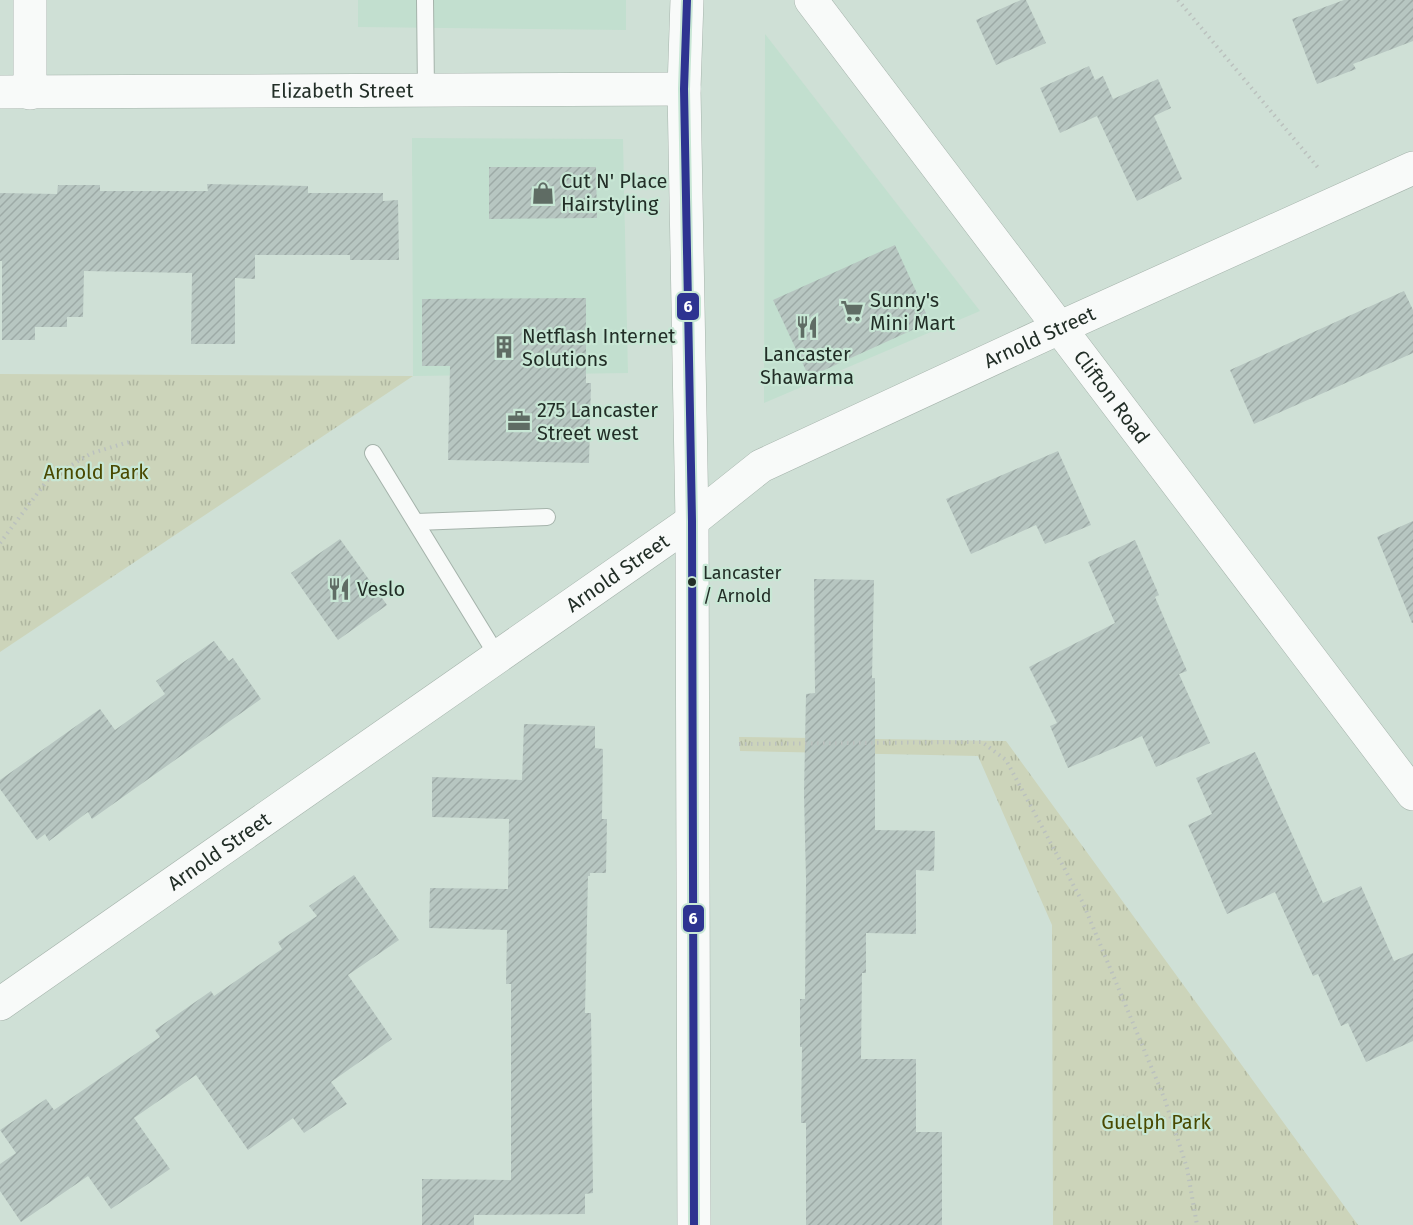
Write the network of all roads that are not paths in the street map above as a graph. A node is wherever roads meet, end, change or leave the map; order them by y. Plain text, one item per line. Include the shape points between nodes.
1 (30, 0) edge
2 (425, 0) edge
3 (687, 0) edge
4 (812, 0) edge
5 (684, 89) junction
6 (426, 91) junction
7 (15, 92) edge
8 (1413, 168) edge
9 (1061, 327) junction
10 (373, 453) dead end
11 (547, 517) dead end
12 (692, 521) junction
13 (416, 522) junction
14 (498, 657) junction
15 (1413, 794) edge
16 (0, 1004) edge
17 (694, 1225) edge

1 - 7 street
2 - 6 lane
3 - 5 street
4 - 9 street, Clifton Road
5 - 6 street, Elizabeth Street
5 - 12 street
6 - 7 street, Elizabeth Street
8 - 9 street, Arnold Street
9 - 12 street, Arnold Street via 761,466
9 - 15 street, Clifton Road
10 - 13 lane
11 - 13 lane
12 - 14 street, Arnold Street
12 - 17 street
13 - 14 lane
14 - 16 street, Arnold Street

